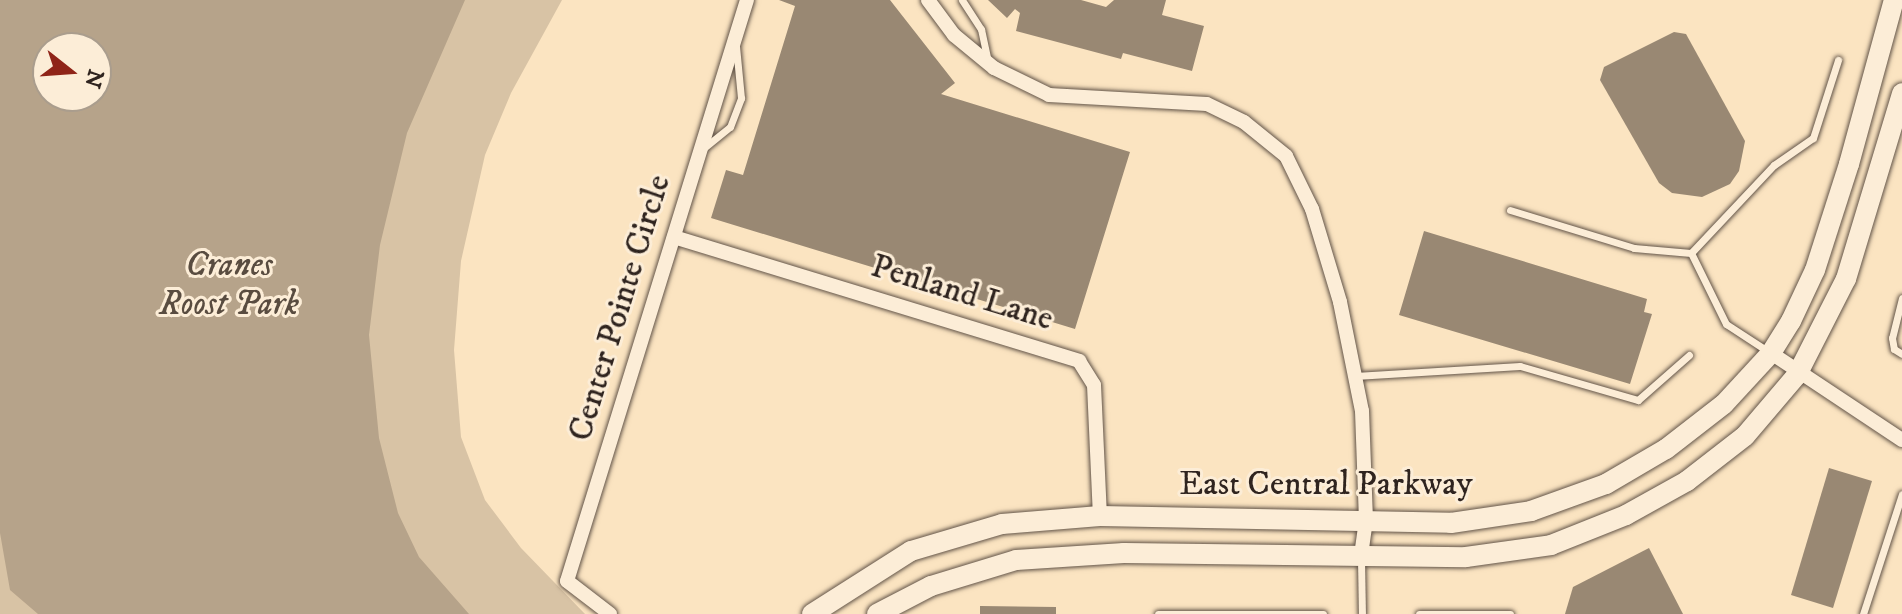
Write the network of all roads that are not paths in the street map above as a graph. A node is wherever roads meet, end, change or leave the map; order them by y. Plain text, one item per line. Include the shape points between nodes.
1 (747, 0) edge
2 (928, 0) edge
3 (962, 0) edge
4 (1894, 0) edge
5 (735, 40) junction
6 (1838, 60) dead end
7 (989, 63) junction
8 (1902, 93) edge
9 (700, 151) junction
10 (1510, 210) dead end
11 (674, 237) junction
12 (1691, 253) junction
13 (1902, 298) edge
14 (1771, 353) junction
15 (1902, 354) edge
16 (1689, 355) dead end
17 (1797, 375) junction
18 (1355, 376) junction
19 (1902, 440) edge
20 (1902, 494) edge
21 (1100, 516) junction
22 (1366, 520) junction
23 (1361, 556) junction
24 (610, 614) edge
25 (812, 614) edge
26 (877, 614) edge
27 (1158, 614) edge
28 (1323, 614) edge
29 (1362, 614) edge
30 (1419, 614) edge
31 (1510, 614) edge
32 (1863, 614) edge

1 - 5 street, Center Pointe Circle
2 - 7 street via 954,35
3 - 7 lane via 981,29
4 - 14 main road, East Central Parkway via 1815,270
5 - 9 street, Center Pointe Circle
5 - 9 lane via 741,98 730,127
6 - 12 lane via 1813,138 1774,165
7 - 18 street via 1065,100 1207,104 1244,122 1286,156 1312,209
8 - 17 main road, East Central Parkway via 1846,279
9 - 11 street, Center Pointe Circle
10 - 12 lane via 1634,248
11 - 21 street, Penland Lane via 1079,361 1094,385
11 - 24 street, Center Pointe Circle via 567,581
12 - 14 lane via 1726,324
13 - 15 lane via 1892,338 1894,349
14 - 17 street
14 - 22 main road, East Central Parkway via 1724,404 1666,449 1606,484 1531,511 1451,523
16 - 18 lane via 1638,400 1520,366
17 - 19 street
17 - 23 main road, East Central Parkway via 1745,436 1687,481 1626,515 1551,545 1466,557
18 - 22 street via 1362,411
20 - 32 lane
21 - 22 main road, East Central Parkway
21 - 25 main road, East Central Parkway via 1002,524 911,551
22 - 23 street
23 - 26 main road, East Central Parkway via 1124,553 1016,560 931,586
23 - 29 lane
27 - 28 lane
30 - 31 lane

